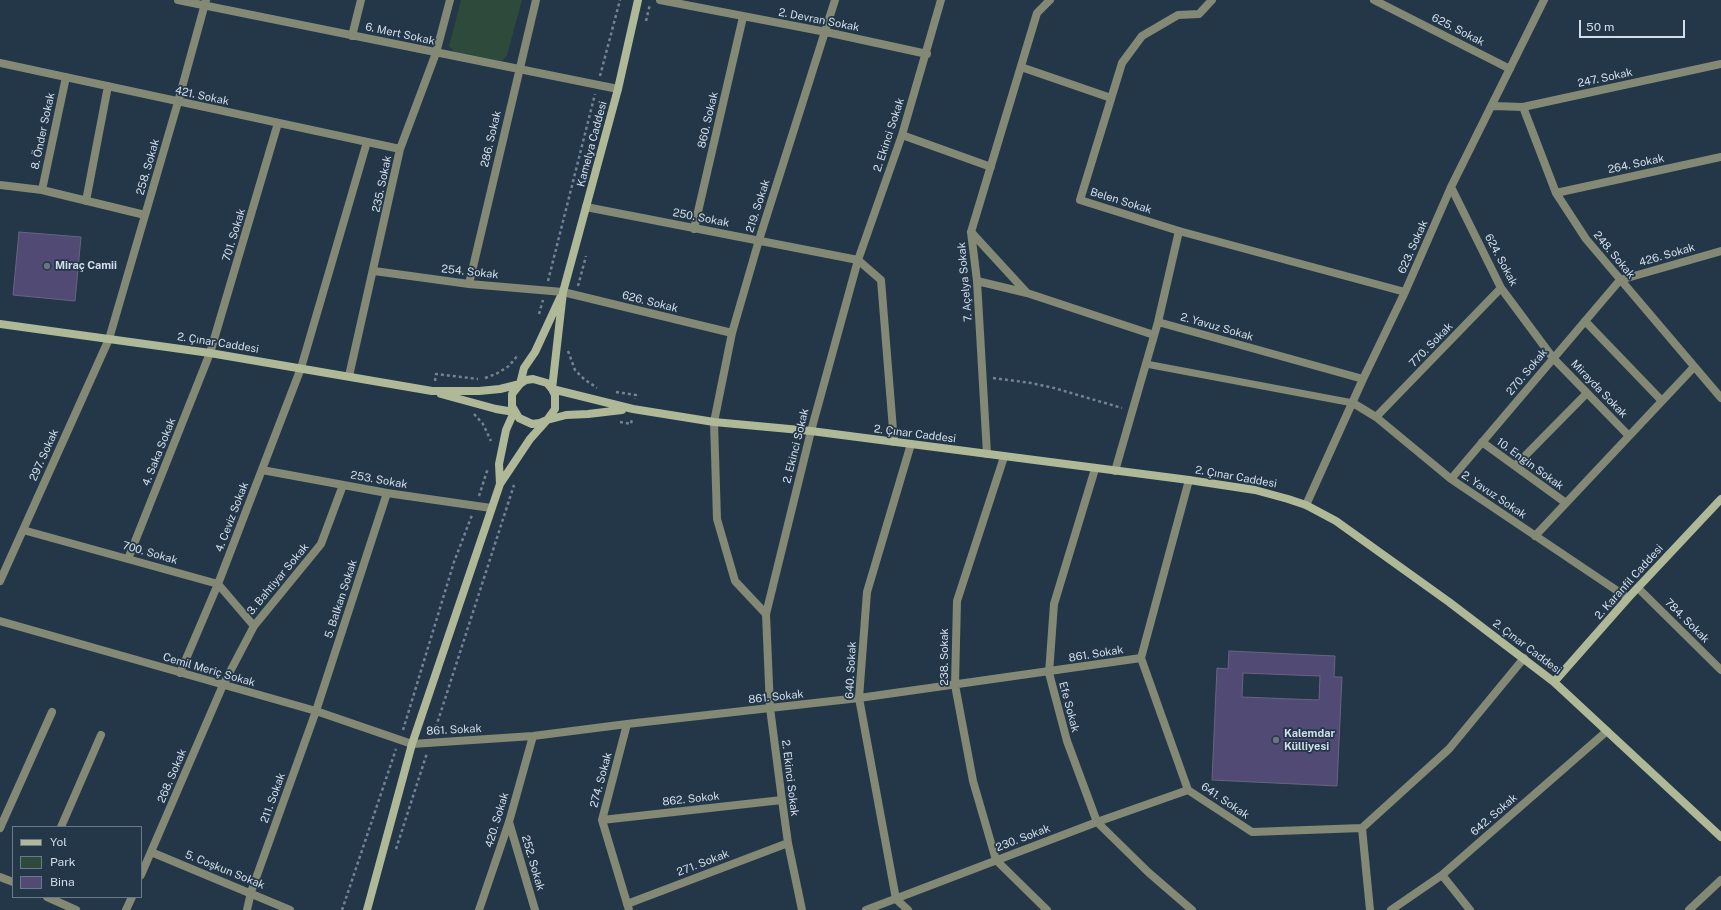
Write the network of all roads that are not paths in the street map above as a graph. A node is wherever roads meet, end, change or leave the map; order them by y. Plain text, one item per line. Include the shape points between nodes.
1 (178, 0) edge
2 (361, 0) edge
3 (450, 0) edge
4 (536, 0) edge
5 (638, 0) edge
6 (660, 0) edge
7 (835, 0) edge
8 (942, 0) edge
9 (1050, 0) edge
10 (1212, 0) edge
11 (1374, 0) edge
12 (1544, 0) edge
13 (206, 3) edge
14 (743, 16) junction
15 (826, 32) junction
16 (352, 36) junction
17 (436, 53) junction
18 (927, 54) junction
19 (0, 63) edge
20 (1721, 64) edge
21 (1021, 67) junction
22 (1510, 69) junction
23 (518, 70) junction
24 (66, 77) junction
25 (108, 86) junction
26 (618, 89) junction
27 (1111, 98) junction
28 (178, 102) junction
29 (1493, 106) junction
30 (1522, 107) junction
31 (278, 123) junction
32 (902, 135) junction
33 (367, 142) junction
34 (400, 149) junction
35 (1721, 157) edge
36 (991, 167) junction
37 (0, 185) edge
38 (1451, 187) junction
39 (42, 190) junction
40 (1556, 193) junction
41 (86, 200) junction
42 (586, 207) junction
43 (145, 215) junction
44 (694, 229) junction
45 (1179, 231) junction
46 (971, 232) junction
47 (758, 240) junction
48 (1720, 252) edge
49 (858, 260) junction
50 (374, 271) junction
51 (1620, 280) junction
52 (977, 281) junction
53 (469, 284) junction
54 (1501, 288) junction
55 (563, 292) junction
56 (1405, 292) junction
57 (1027, 293) junction
58 (1585, 321) junction
59 (1158, 322) junction
60 (0, 324) edge
61 (732, 334) junction
62 (1154, 335) junction
63 (109, 339) junction
64 (210, 353) junction
65 (1553, 358) junction
66 (1146, 364) junction
67 (1694, 367) junction
68 (301, 368) junction
69 (350, 376) junction
70 (1363, 379) junction
71 (520, 384) junction
72 (552, 389) junction
73 (432, 391) junction
74 (1587, 393) junction
75 (1721, 398) edge
76 (1662, 401) junction
77 (1353, 403) junction
78 (633, 410) junction
79 (514, 412) junction
80 (1376, 416) junction
81 (547, 420) junction
82 (714, 422) junction
83 (810, 431) junction
84 (1629, 436) junction
85 (894, 442) junction
86 (1482, 442) junction
87 (911, 444) junction
88 (986, 454) junction
89 (1004, 457) junction
90 (1515, 466) junction
91 (1095, 468) junction
92 (262, 470) junction
93 (1115, 471) junction
94 (1451, 479) junction
95 (1189, 480) junction
96 (500, 484) junction
97 (343, 485) junction
98 (387, 493) junction
99 (1721, 499) edge
100 (1566, 503) junction
101 (1306, 505) junction
102 (491, 508) junction
103 (23, 530) junction
104 (1535, 536) junction
105 (128, 559) junction
106 (0, 581) edge
107 (218, 584) junction
108 (1638, 588) junction
109 (1628, 598) junction
110 (766, 614) junction
111 (0, 621) edge
112 (254, 626) junction
113 (1141, 658) junction
114 (1524, 658) junction
115 (1721, 670) edge
116 (180, 673) junction
117 (1049, 673) junction
118 (1554, 682) junction
119 (223, 685) junction
120 (954, 685) junction
121 (859, 698) junction
122 (770, 708) junction
123 (316, 711) junction
124 (52, 712) dead end
125 (628, 724) junction
126 (1607, 731) junction
127 (101, 735) dead end
128 (534, 736) junction
129 (412, 744) junction
130 (1188, 790) junction
131 (782, 800) junction
132 (602, 820) junction
133 (509, 822) junction
134 (1098, 822) junction
135 (61, 826) edge
136 (0, 828) edge
137 (1362, 828) junction
138 (1721, 837) edge
139 (788, 843) junction
140 (151, 852) junction
141 (996, 860) junction
142 (142, 873) edge
143 (1442, 875) junction
144 (0, 877) edge
145 (1721, 880) edge
146 (12, 882) edge
147 (251, 892) junction
148 (49, 898) edge
149 (132, 898) edge
150 (896, 899) junction
151 (628, 907) edge
152 (76, 910) edge
153 (126, 910) edge
154 (247, 910) edge
155 (290, 910) edge
156 (367, 910) edge
157 (480, 910) edge
158 (535, 910) edge
159 (802, 910) edge
160 (866, 910) edge
161 (908, 910) edge
162 (1047, 910) edge
163 (1192, 910) edge
164 (1370, 910) edge
165 (1391, 910) edge
166 (1470, 910) edge
167 (1689, 910) edge

1 - 13 street, 6. Mert Sokak
2 - 16 street
3 - 17 street, 235. Sokak
4 - 23 street, 286. Sokak
5 - 26 street, Kamelya Caddesi
6 - 14 street, 2. Devran Sokak
7 - 15 street, 219. Sokak
8 - 18 street, 2. Ekinci Sokak
9 - 21 street, 7. Açelya Sokak via 1037,13
10 - 27 street, Belen Sokak via 1199,14 1178,15 1142,36 1122,63
11 - 22 street, 625. Sokak
12 - 22 street, 623. Sokak
13 - 16 street, 6. Mert Sokak
13 - 28 street, 258. Sokak
14 - 15 street, 2. Devran Sokak
14 - 44 street, 860. Sokak
15 - 18 street, 2. Devran Sokak
15 - 47 street, 219. Sokak
16 - 17 street, 6. Mert Sokak
17 - 23 street, 6. Mert Sokak
17 - 34 street, 235. Sokak
18 - 32 street, 2. Ekinci Sokak
19 - 24 street, 421. Sokak
20 - 30 street, 247. Sokak
21 - 27 street
21 - 36 street, 7. Açelya Sokak
22 - 29 street, 623. Sokak
23 - 26 street, 6. Mert Sokak
23 - 53 street, 286. Sokak
24 - 25 street, 421. Sokak
24 - 39 street, 8. Önder Sokak
25 - 28 street, 421. Sokak
25 - 41 street
26 - 42 street, Kamelya Caddesi
27 - 45 street, Belen Sokak via 1080,200
28 - 31 street, 421. Sokak
28 - 43 street, 258. Sokak
29 - 30 street, 247. Sokak
29 - 38 street, 623. Sokak
30 - 40 street, 248. Sokak
31 - 33 street, 421. Sokak
31 - 64 street, 701. Sokak
32 - 36 street
32 - 49 street, 2. Ekinci Sokak
33 - 34 street, 421. Sokak
33 - 68 street
34 - 50 street, 235. Sokak
35 - 40 street, 264. Sokak
36 - 46 street, 7. Açelya Sokak
37 - 39 street
38 - 54 street, 624. Sokak
38 - 56 street, 623. Sokak
39 - 41 street
40 - 51 street, 248. Sokak via 1586,239
41 - 43 street
42 - 44 street, 250. Sokak
42 - 55 street, Kamelya Caddesi
43 - 63 street, 258. Sokak
44 - 47 street, 250. Sokak
45 - 56 street, Belen Sokak
45 - 59 street
46 - 52 street, 7. Açelya Sokak
46 - 57 street
47 - 49 street, 250. Sokak
47 - 61 street, 219. Sokak
48 - 51 street, 426. Sokak
49 - 83 street, 2. Ekinci Sokak
49 - 85 street via 881,280
50 - 53 street, 254. Sokak
50 - 69 street, 235. Sokak
51 - 58 street, 270. Sokak
51 - 67 street, 248. Sokak
52 - 57 street
52 - 88 street, 7. Açelya Sokak
53 - 55 street, 254. Sokak
54 - 65 street, 624. Sokak
54 - 80 street, 770. Sokak
55 - 61 street, 626. Sokak
55 - 71 street via 535,352 524,368
55 - 72 street
56 - 70 street, 623. Sokak
57 - 62 street
58 - 65 street, 270. Sokak
58 - 76 street
59 - 62 street
59 - 70 street, 2. Yavuz Sokak
60 - 63 street, 2. Çınar Caddesi
61 - 82 street, 219. Sokak
62 - 66 street
63 - 64 street, 2. Çınar Caddesi
63 - 103 street, 297. Sokak
64 - 68 street, 2. Çınar Caddesi
64 - 105 street, 4. Saka Sokak
65 - 74 street, Mirayda Sokak
65 - 86 street, 270. Sokak
66 - 77 lane
66 - 93 street
67 - 75 street, 248. Sokak
67 - 76 street
68 - 69 street, 2. Çınar Caddesi
68 - 92 street, 4. Ceviz Sokak
69 - 73 street, 2. Çınar Caddesi
70 - 77 street, 623. Sokak
71 - 72 street via 534,379 547,383
71 - 73 street via 479,391
71 - 79 street via 515,388 511,400
72 - 78 street
72 - 81 street via 555,395 555,409
73 - 79 street
74 - 84 street, Mirayda Sokak
74 - 90 street
76 - 84 street
77 - 80 street, 2. Yavuz Sokak
77 - 101 street, 623. Sokak
78 - 81 street via 566,415
78 - 82 street, 2. Çınar Caddesi
79 - 81 street via 519,418 532,424
79 - 96 street via 506,430 499,464
80 - 94 street, 2. Yavuz Sokak
81 - 96 street via 530,439
82 - 83 street, 2. Çınar Caddesi
82 - 110 street, 219. Sokak via 717,519 735,581
83 - 85 street, 2. Çınar Caddesi
83 - 110 street, 2. Ekinci Sokak
84 - 100 street
85 - 87 street, 2. Çınar Caddesi
86 - 90 street, 10. Engin Sokak
86 - 94 street, 270. Sokak
87 - 88 street, 2. Çınar Caddesi
87 - 121 street, 640. Sokak via 867,592
88 - 89 street, 2. Çınar Caddesi
89 - 91 street, 2. Çınar Caddesi
89 - 120 street, 238. Sokak via 957,601
90 - 100 street, 10. Engin Sokak
91 - 93 street, 2. Çınar Caddesi
91 - 117 street, Efe Sokak via 1054,604
92 - 97 street, 253. Sokak
92 - 107 street, 4. Ceviz Sokak
93 - 95 street, 2. Çınar Caddesi
94 - 104 street, 2. Yavuz Sokak
95 - 101 street, 2. Çınar Caddesi via 1255,490
95 - 113 street
96 - 102 street
97 - 98 street, 253. Sokak
97 - 112 street, 3. Bahtiyar Sokak via 321,544
98 - 102 street, 253. Sokak
98 - 123 street, 5. Balkan Sokak
99 - 108 street, 2. Karanfil Caddesi
100 - 104 street
101 - 114 street, 2. Çınar Caddesi via 1336,521
102 - 129 street
103 - 105 street, 700. Sokak
103 - 106 street, 297. Sokak
104 - 109 street, 2. Yavuz Sokak
105 - 107 street, 700. Sokak
107 - 112 street
107 - 116 street, 4. Ceviz Sokak
108 - 109 street, 2. Karanfil Caddesi
108 - 115 street, 784. Sokak
109 - 118 street, 2. Karanfil Caddesi
110 - 122 street, 2. Ekinci Sokak
111 - 116 street, Cemil Meriç Sokak
112 - 119 street, 3. Bahtiyar Sokak
113 - 117 street, 861. Sokak
113 - 130 street, 641. Sokak
114 - 118 street, 2. Çınar Caddesi
114 - 137 street via 1450,749
116 - 119 street, Cemil Meriç Sokak
117 - 120 street, 861. Sokak
117 - 134 street, Efe Sokak via 1067,741
118 - 126 street, 2. Çınar Caddesi
119 - 123 street, Cemil Meriç Sokak
119 - 140 street, 268. Sokak
120 - 121 street, 861. Sokak
120 - 141 street, 238. Sokak via 973,781
121 - 122 street, 861. Sokak
121 - 150 street, 640. Sokak
122 - 125 street, 861. Sokak
122 - 131 street, 2. Ekinci Sokak
123 - 129 street, Cemil Meriç Sokak
123 - 147 street, 211. Sokak
124 - 136 street
125 - 128 street, 861. Sokak
125 - 132 street, 274. Sokak
126 - 138 street, 2. Çınar Caddesi
126 - 143 street, 642. Sokak
127 - 135 street
128 - 129 street, 861. Sokak
128 - 133 street, 420. Sokak
129 - 156 street
130 - 134 street, 230. Sokak
130 - 137 street, 641. Sokak via 1252,832
131 - 132 street, 862. Sokok
131 - 139 street, 2. Ekinci Sokak
132 - 151 street, 274. Sokak
133 - 157 street, 420. Sokak
133 - 158 street, 252. Sokak
134 - 141 street, 230. Sokak
134 - 163 street, Efe Sokak via 1148,872
137 - 164 street
139 - 151 street, 271. Sokak
139 - 159 street, 2. Ekinci Sokak
140 - 142 street, 268. Sokak
140 - 147 street, 5. Coşkun Sokak
141 - 150 street, 230. Sokak
141 - 162 street
143 - 165 street, 642. Sokak
143 - 166 street
144 - 146 street
145 - 167 street
147 - 154 street, 211. Sokak
147 - 155 street, 5. Coşkun Sokak
148 - 152 street
149 - 153 street
150 - 160 street, 230. Sokak
150 - 161 street

